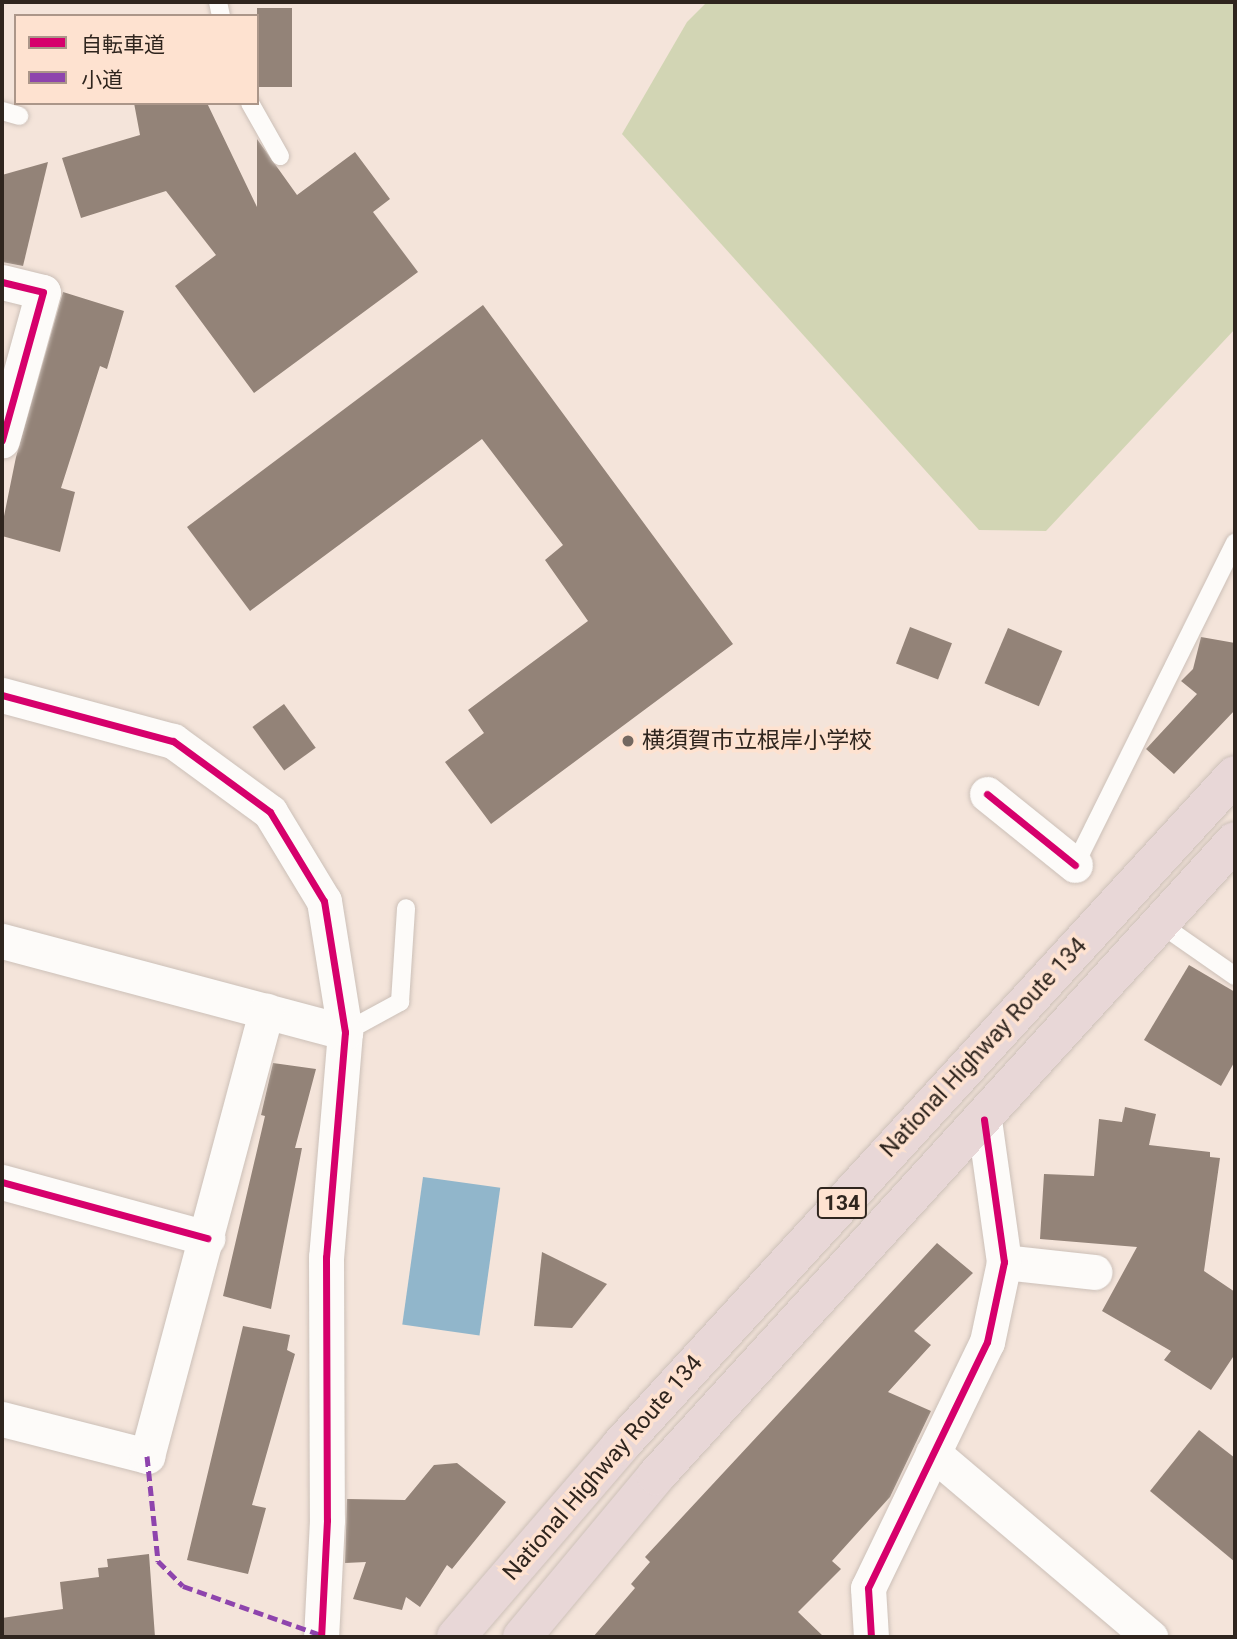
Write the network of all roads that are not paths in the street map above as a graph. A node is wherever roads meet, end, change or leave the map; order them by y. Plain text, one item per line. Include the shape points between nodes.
1 (251, 105) edge
2 (280, 156) dead end
3 (2, 282) edge
4 (2, 440) edge
5 (1235, 543) edge
6 (2, 695) edge
7 (1235, 775) edge
8 (987, 794) dead end
9 (1235, 841) edge
10 (1075, 865) joint
11 (406, 908) dead end
12 (1159, 923) junction
13 (2, 941) edge
14 (1235, 976) edge
15 (266, 1010) junction
16 (345, 1032) junction
17 (984, 1119) junction
18 (2, 1182) edge
19 (206, 1238) junction
20 (1004, 1262) junction
21 (1094, 1272) dead end
22 (2, 1419) edge
23 (933, 1453) junction
24 (321, 1637) edge
25 (456, 1637) edge
26 (522, 1637) edge
27 (871, 1637) edge
28 (1150, 1637) edge

1 - 2 lane
3 - 4 street via 43,292
5 - 10 lane
6 - 16 street via 173,741 270,812 324,901
7 - 25 highway, National Highway Route 134 / 134 via 629,1436
8 - 10 street
9 - 12 highway, National Highway Route 134 / 134
11 - 16 lane via 400,1002
12 - 14 lane
12 - 17 highway, National Highway Route 134 / 134
13 - 15 street
15 - 16 street
15 - 19 street
16 - 24 street via 326,1257 327,1520
17 - 20 street
17 - 26 highway, National Highway Route 134 / 134 via 656,1476
18 - 19 street
19 - 22 street via 147,1456
20 - 21 street
20 - 23 street via 987,1342
23 - 27 street via 868,1588
23 - 28 street

